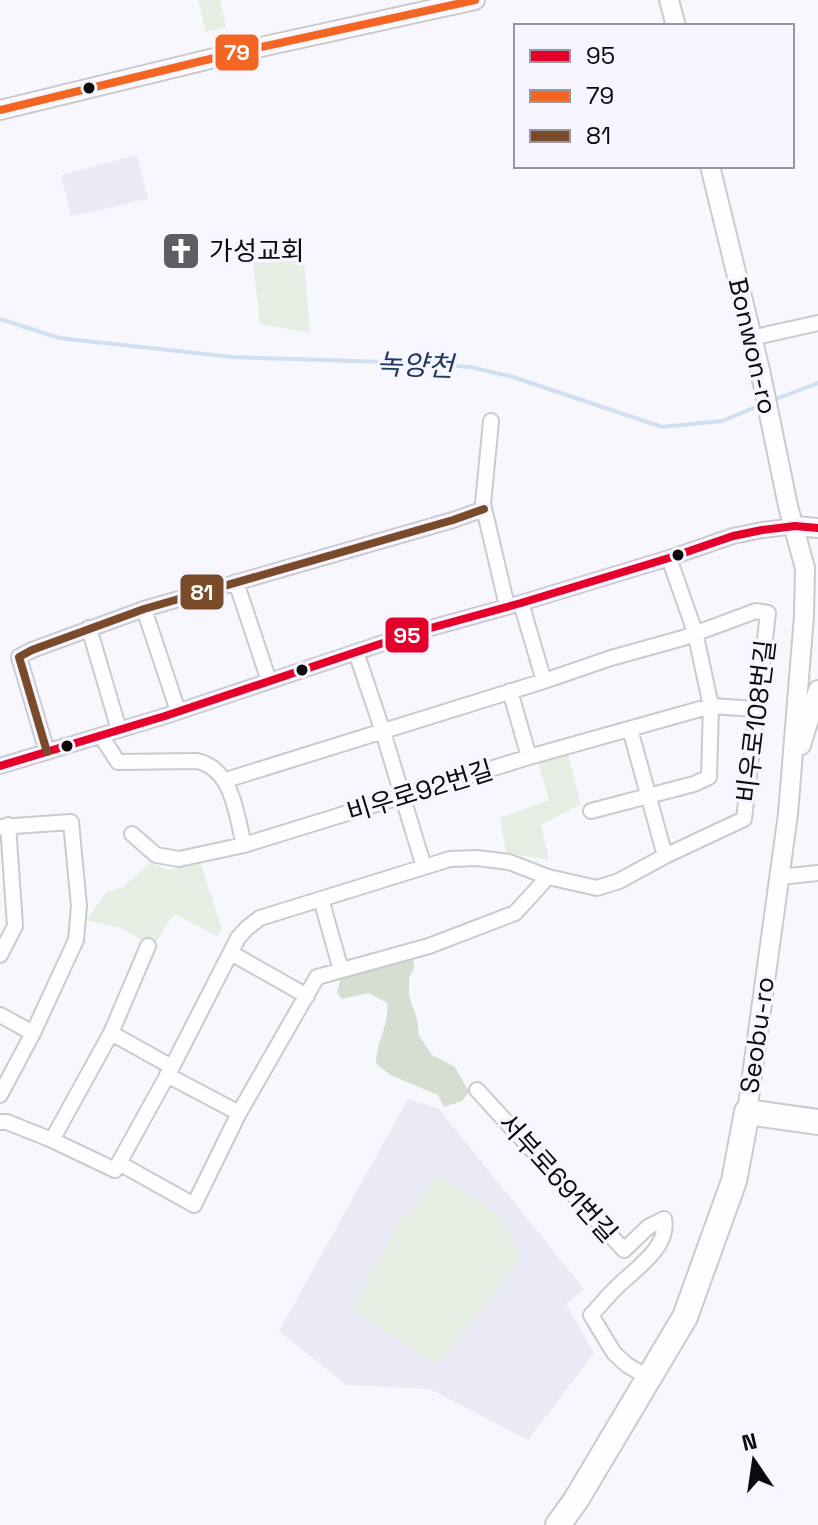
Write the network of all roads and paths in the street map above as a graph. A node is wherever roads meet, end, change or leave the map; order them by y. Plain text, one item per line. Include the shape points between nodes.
1 (475, 0) edge
2 (669, 0) edge
3 (675, 24) edge
4 (0, 110) edge
5 (710, 168) edge
6 (818, 323) edge
7 (751, 338) junction
8 (491, 421) dead end
9 (485, 512) junction
10 (795, 526) junction
11 (818, 528) edge
12 (669, 558) junction
13 (236, 582) junction
14 (514, 605) junction
15 (144, 609) junction
16 (89, 628) junction
17 (695, 632) junction
18 (356, 652) junction
19 (269, 681) junction
20 (544, 681) junction
21 (818, 690) edge
22 (510, 691) junction
23 (711, 706) junction
24 (756, 709) junction
25 (178, 711) junction
26 (630, 729) junction
27 (119, 730) junction
28 (383, 732) junction
29 (101, 736) junction
30 (47, 752) junction
31 (529, 757) junction
32 (0, 766) edge
33 (226, 780) junction
34 (790, 782) junction
35 (401, 796) junction
36 (647, 796) junction
37 (591, 811) dead end
38 (4, 826) edge
39 (132, 834) dead end
40 (244, 845) junction
41 (665, 856) junction
42 (424, 867) junction
43 (818, 873) edge
44 (548, 877) junction
45 (780, 877) junction
46 (321, 899) junction
47 (148, 946) dead end
48 (231, 953) junction
49 (0, 955) edge
50 (341, 970) junction
51 (307, 996) junction
52 (0, 1015) edge
53 (33, 1033) junction
54 (111, 1033) junction
55 (170, 1071) junction
56 (477, 1090) dead end
57 (0, 1095) edge
58 (747, 1112) junction
59 (239, 1113) junction
60 (0, 1122) edge
61 (818, 1122) edge
62 (52, 1140) junction
63 (119, 1163) junction
64 (649, 1378) junction
65 (558, 1525) edge

1 - 4 street
2 - 3 street
5 - 7 street, Bonwon-ro
6 - 7 street
7 - 10 street, Bonwon-ro
8 - 9 street
9 - 13 street
9 - 14 street
10 - 11 street
10 - 12 street via 733,536
10 - 34 street, Seobu-ro via 805,568
12 - 14 street
12 - 17 street, 비우로108번길
13 - 15 street
13 - 19 street
14 - 18 street
14 - 20 street
15 - 16 street
15 - 25 street
16 - 27 street
16 - 30 street via 19,657
17 - 20 street
17 - 23 street, 비우로108번길
17 - 24 street, 비우로108번길 via 756,611 768,613
18 - 19 street
18 - 28 street
19 - 25 street
20 - 22 street
21 - 34 street
22 - 28 street
22 - 31 street, 비우로92번길
23 - 24 street
23 - 26 street
23 - 36 street, 비우로108번길 via 709,777
24 - 41 street, 비우로108번길 via 744,819
25 - 27 street
26 - 31 street
26 - 36 street
27 - 29 street
28 - 33 street
28 - 35 street
29 - 30 street
29 - 33 street via 118,762 197,761
30 - 32 street
31 - 35 street, 비우로92번길
33 - 40 street
34 - 45 street, Seobu-ro
35 - 40 street, 비우로92번길
35 - 42 street
36 - 37 street, 비우로108번길
36 - 41 street
38 - 49 street via 15,926
38 - 53 street via 71,822 79,906 76,940
39 - 40 street, 비우로92번길 via 156,855 179,859
41 - 44 street, 비우로108번길 via 597,888
42 - 44 street, 비우로108번길 via 477,858 509,862
42 - 46 street, 비우로108번길
43 - 45 street
44 - 50 street via 515,913 429,946
45 - 58 street, Seobu-ro
46 - 48 street, 비우로108번길 via 260,918 238,938
46 - 50 street
47 - 54 street
48 - 51 street
48 - 55 street, 비우로108번길
50 - 51 street via 317,977
51 - 59 street
52 - 53 street
53 - 57 street
54 - 55 street
54 - 62 street
55 - 59 street
55 - 63 street, 비우로108번길
56 - 64 street, 서부로691번길 via 624,1250 664,1219 666,1229 655,1250 591,1315 614,1353
58 - 61 main road
58 - 64 main road, Seobu-ro via 734,1181 685,1317
59 - 63 street via 194,1205
60 - 62 street
62 - 63 street via 115,1170
64 - 65 main road, Seobu-ro

